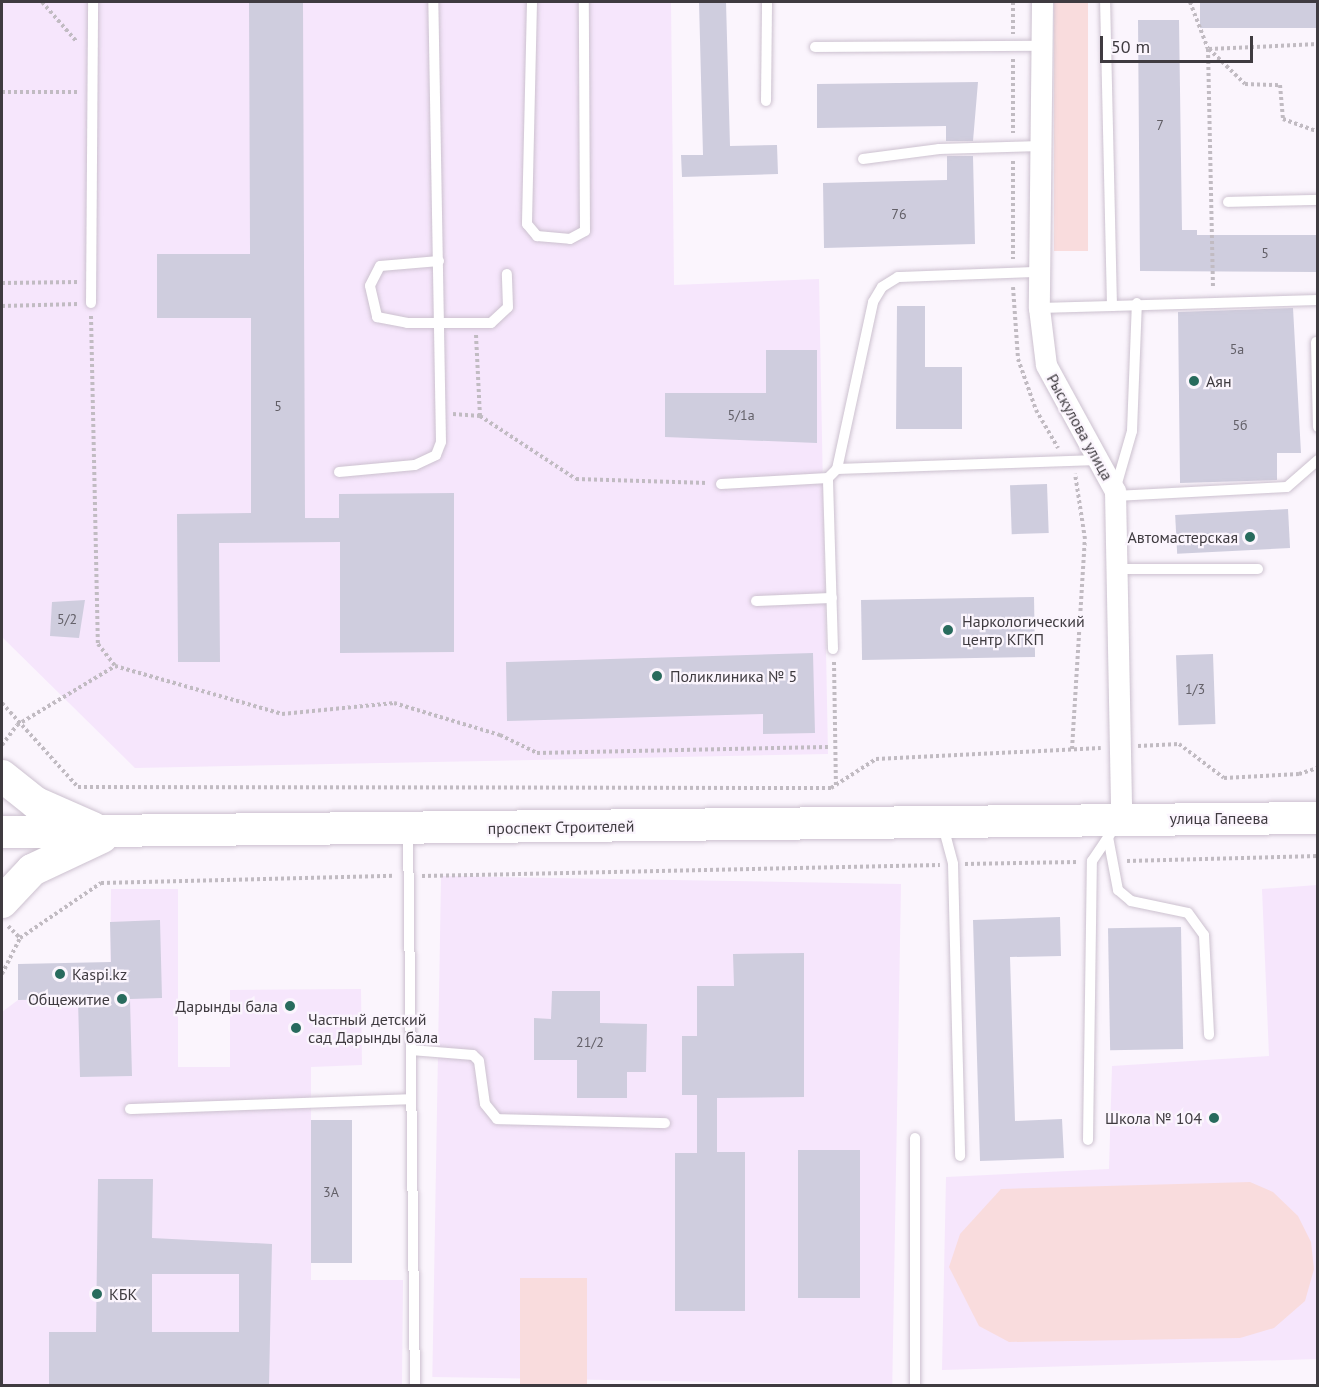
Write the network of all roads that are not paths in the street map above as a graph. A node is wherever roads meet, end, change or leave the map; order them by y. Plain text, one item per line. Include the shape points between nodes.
1 (93, 2) edge
2 (434, 2) edge
3 (532, 2) edge
4 (584, 2) edge
5 (767, 2) edge
6 (1042, 2) edge
7 (1106, 2) edge
8 (1042, 46) junction
9 (814, 47) dead end
10 (766, 101) dead end
11 (1041, 146) junction
12 (863, 159) dead end
13 (1317, 200) edge
14 (1228, 202) dead end
15 (439, 261) junction
16 (1036, 272) junction
17 (507, 274) dead end
18 (1317, 300) edge
19 (91, 303) road end
20 (1137, 303) junction
21 (1113, 306) junction
22 (1039, 308) junction
23 (441, 324) junction
24 (1316, 342) dead end
25 (1317, 427) edge
26 (1098, 460) junction
27 (1317, 460) edge
28 (837, 469) junction
29 (339, 472) dead end
30 (828, 478) junction
31 (721, 484) road end
32 (1115, 493) junction
33 (1114, 569) junction
34 (1258, 569) dead end
35 (832, 598) junction
36 (756, 601) dead end
37 (833, 649) road end
38 (2, 776) edge
39 (1317, 818) edge
40 (941, 820) junction
41 (1115, 827) junction
42 (408, 830) junction
43 (2, 832) edge
44 (108, 834) junction
45 (2, 902) edge
46 (1209, 1035) dead end
47 (411, 1050) junction
48 (411, 1099) junction
49 (130, 1109) dead end
50 (665, 1123) dead end
51 (915, 1138) dead end
52 (1088, 1140) dead end
53 (960, 1156) dead end
54 (415, 1386) edge
55 (915, 1386) edge

1 - 19 lane
2 - 15 lane
3 - 4 lane via 527,224 537,237 570,239 585,231
5 - 10 lane
6 - 8 street, Рыскулова улица
7 - 21 lane
8 - 9 lane
8 - 11 street, Рыскулова улица
11 - 12 lane via 939,149
11 - 16 street, Рыскулова улица
13 - 14 lane
15 - 23 lane
15 - 23 lane via 380,266 370,286 373,309 384,321
16 - 22 street, Рыскулова улица
16 - 28 lane via 898,278 882,287 863,336
17 - 23 lane via 503,318 475,324
18 - 20 lane
20 - 21 lane
20 - 32 lane via 1132,431
21 - 22 lane
22 - 26 street, Рыскулова улица via 1046,365
23 - 29 lane via 441,413 436,455 415,465
24 - 25 lane
26 - 28 lane
26 - 32 street, Рыскулова улица
27 - 32 lane via 1287,487
28 - 30 lane
30 - 31 lane
30 - 35 lane
32 - 33 street, Рыскулова улица
33 - 34 lane
33 - 41 street, Рыскулова улица via 1118,747
35 - 36 lane
35 - 37 lane
38 - 44 main road via 36,803
39 - 41 main road, улица Гапеева
40 - 41 main road, проспект Строителей
40 - 42 main road, проспект Строителей
40 - 53 lane via 953,864
41 - 46 lane via 1112,861 1118,890 1131,902 1188,913 1204,935
41 - 52 lane via 1092,861
42 - 44 main road, проспект Строителей
42 - 47 lane
43 - 44 main road, проспект Строителей
44 - 45 main road via 32,870
47 - 48 lane
47 - 50 lane via 473,1054 479,1061 484,1104 497,1119
48 - 49 lane
48 - 54 lane
51 - 55 lane

